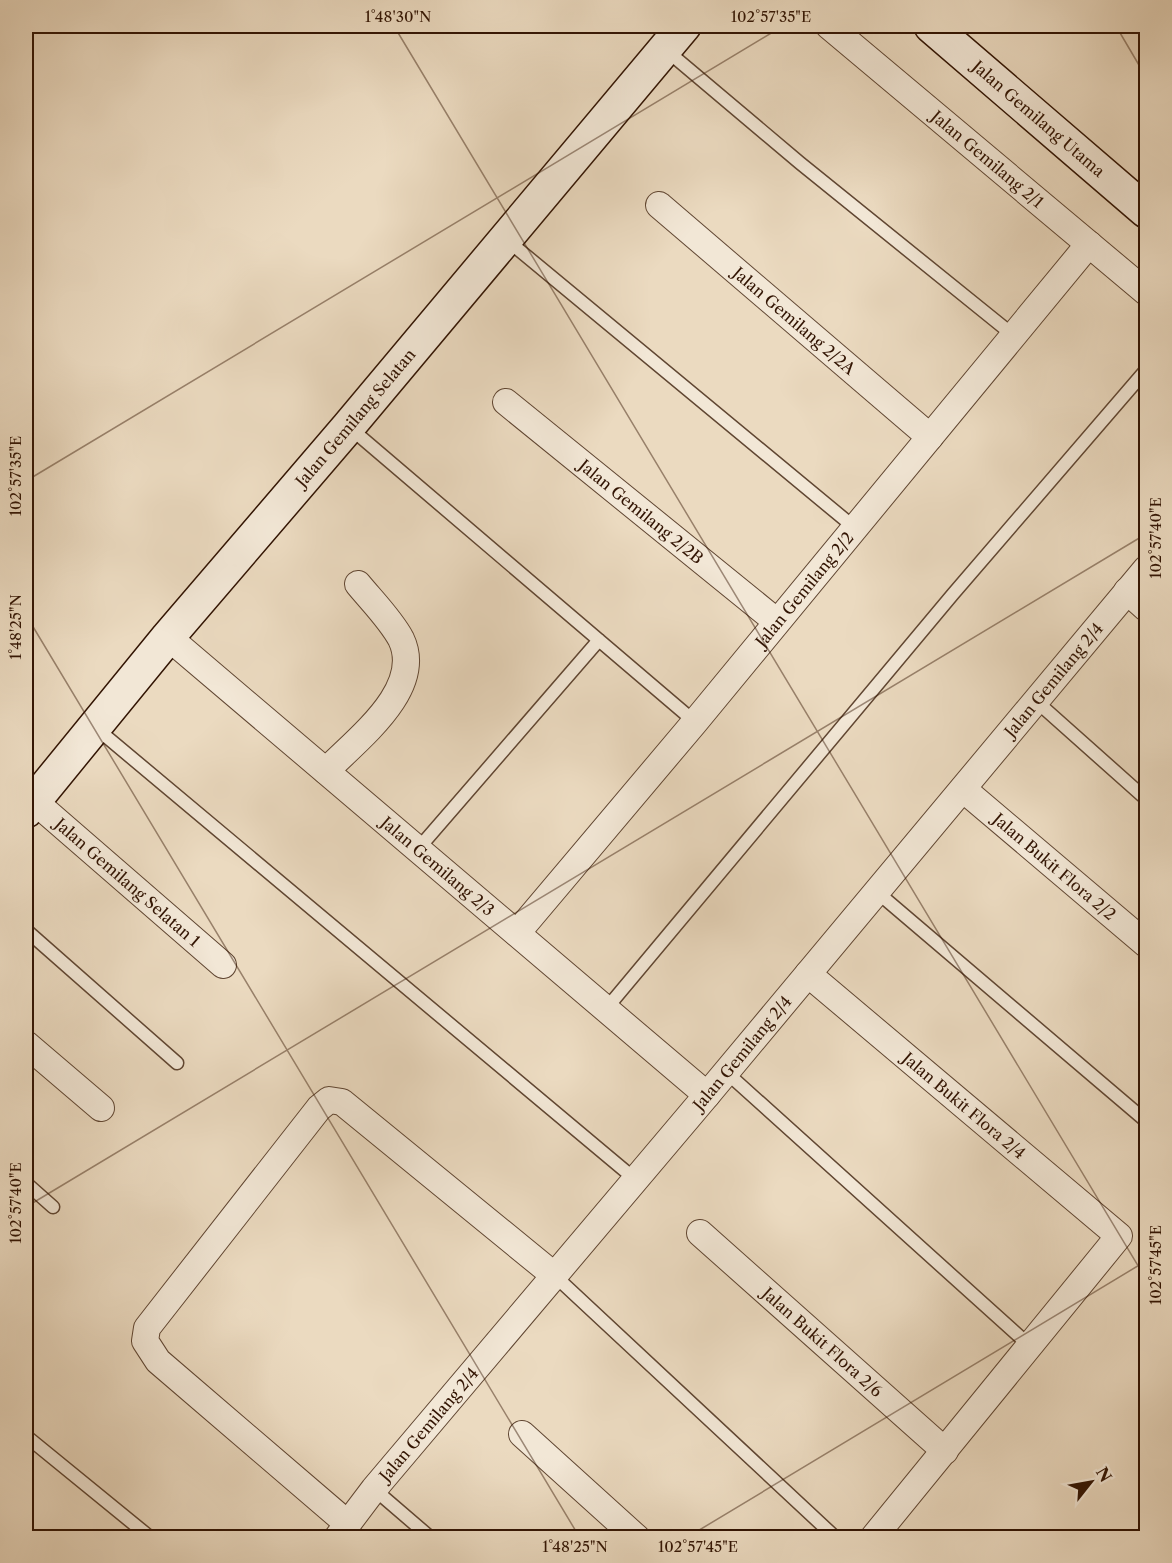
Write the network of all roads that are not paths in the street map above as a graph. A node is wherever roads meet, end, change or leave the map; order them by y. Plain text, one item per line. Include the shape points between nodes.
1 (830, 26) edge
2 (931, 26) edge
3 (675, 37) edge
4 (659, 205) dead end
5 (1146, 211) edge
6 (506, 240) junction
7 (1089, 244) junction
8 (1146, 292) edge
9 (1013, 335) junction
10 (1146, 370) edge
11 (506, 402) dead end
12 (348, 427) junction
13 (930, 437) junction
14 (855, 528) junction
15 (1146, 568) edge
16 (358, 584) dead end
17 (1127, 591) junction
18 (1146, 608) edge
19 (776, 621) junction
20 (168, 637) junction
21 (599, 640) junction
22 (1036, 701) junction
23 (695, 722) junction
24 (95, 727) junction
25 (326, 771) junction
26 (963, 789) junction
27 (1146, 799) edge
28 (30, 806) edge
29 (418, 849) junction
30 (877, 891) junction
31 (26, 930) edge
32 (517, 933) junction
33 (1146, 944) edge
34 (223, 965) dead end
35 (808, 974) junction
36 (606, 1009) junction
37 (26, 1044) edge
38 (177, 1063) dead end
39 (726, 1072) junction
40 (707, 1095) junction
41 (100, 1108) dead end
42 (1146, 1121) edge
43 (636, 1180) junction
44 (26, 1183) edge
45 (53, 1208) dead end
46 (700, 1233) dead end
47 (555, 1276) junction
48 (1030, 1346) junction
49 (522, 1434) dead end
50 (26, 1436) edge
51 (945, 1451) junction
52 (374, 1489) junction
53 (343, 1531) edge
54 (151, 1538) edge
55 (432, 1538) edge
56 (637, 1538) edge
57 (836, 1538) edge
58 (873, 1538) edge

1 - 7 street, Jalan Gemilang 2/1
2 - 5 street, Jalan Gemilang Utama
3 - 6 street, Jalan Gemilang Selatan
3 - 9 lane via 800,163
4 - 13 street, Jalan Gemilang 2/2A
6 - 12 street, Jalan Gemilang Selatan
6 - 14 lane
7 - 8 street, Jalan Gemilang 2/1
7 - 9 street, Jalan Gemilang 2/2
9 - 13 street, Jalan Gemilang 2/2
10 - 36 lane
11 - 19 street, Jalan Gemilang 2/2B
12 - 20 street, Jalan Gemilang Selatan
12 - 21 lane
13 - 14 street, Jalan Gemilang 2/2
14 - 19 street, Jalan Gemilang 2/2
15 - 17 street, Jalan Gemilang 2/4
16 - 25 street via 400,639 407,662 390,706
17 - 18 street
17 - 22 street, Jalan Gemilang 2/4
19 - 23 street, Jalan Gemilang 2/2
20 - 24 street, Jalan Gemilang Selatan
20 - 25 street, Jalan Gemilang 2/3
21 - 23 lane
21 - 29 lane
22 - 26 street, Jalan Gemilang 2/4
22 - 27 lane
23 - 32 street, Jalan Gemilang 2/2
24 - 28 street, Jalan Gemilang Selatan
24 - 43 lane
25 - 29 street, Jalan Gemilang 2/3
26 - 30 street, Jalan Gemilang 2/4
26 - 33 street, Jalan Bukit Flora 2/2
28 - 34 street, Jalan Gemilang Selatan 1
29 - 32 street, Jalan Gemilang 2/3
30 - 35 street, Jalan Gemilang 2/4
30 - 42 lane
31 - 38 lane
32 - 36 street, Jalan Gemilang 2/3
35 - 39 street, Jalan Gemilang 2/4
35 - 48 street, Jalan Bukit Flora 2/4 via 1119,1236
36 - 40 street, Jalan Gemilang 2/3
37 - 41 street
39 - 40 street, Jalan Gemilang 2/4
39 - 48 lane
40 - 43 street, Jalan Gemilang 2/4
43 - 47 street, Jalan Gemilang 2/4
44 - 45 lane
46 - 51 street, Jalan Bukit Flora 2/6
47 - 52 street, Jalan Gemilang 2/4
47 - 53 street via 342,1102 329,1100 319,1108 147,1328 145,1341 158,1361
47 - 57 lane
48 - 51 street
49 - 56 street
50 - 54 lane
51 - 58 street
52 - 53 street, Jalan Gemilang 2/4
52 - 55 lane

